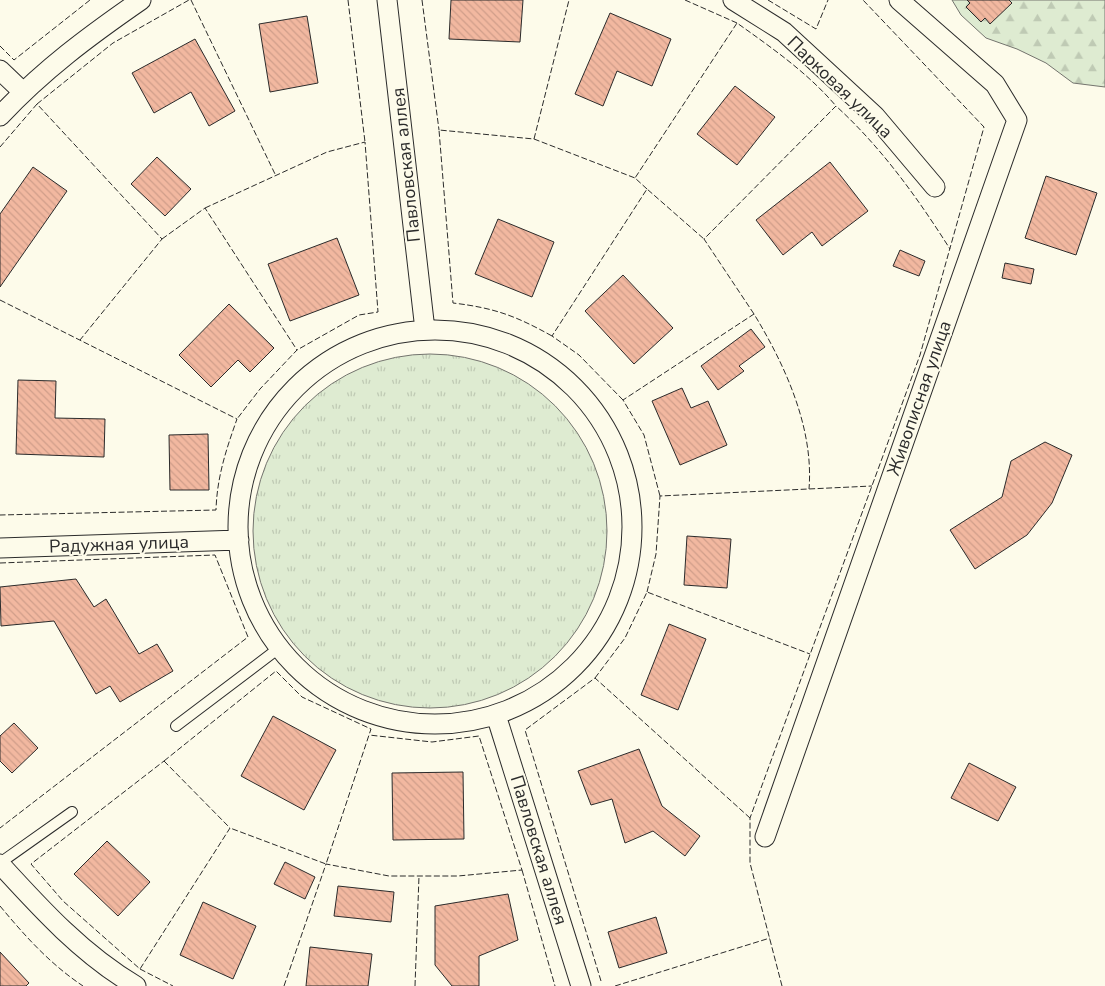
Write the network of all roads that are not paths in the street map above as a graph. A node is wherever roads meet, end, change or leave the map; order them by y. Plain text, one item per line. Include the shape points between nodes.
1 (141, 0) edge
2 (387, 0) edge
3 (733, 0) edge
4 (899, 0) edge
5 (0, 70) edge
6 (23, 92) junction
7 (0, 116) edge
8 (935, 187) dead end
9 (425, 330) junction
10 (238, 540) junction
11 (0, 548) edge
12 (279, 648) junction
13 (496, 715) junction
14 (176, 726) dead end
15 (72, 812) dead end
16 (765, 837) dead end
17 (0, 864) edge
18 (136, 986) edge
19 (581, 986) edge

1 - 6 street via 80,42
2 - 9 street, Павловская аллея
3 - 8 street, Парковая улица via 784,32 875,116
4 - 16 street, Живописная улица via 995,84 1017,120
5 - 6 street
6 - 7 street
9 - 10 street via 390,336 350,350 327,362 288,396 268,424 249,463 242,488
9 - 13 street via 450,330 501,341 554,369 601,419 616,450 629,490 632,516 628,568 621,592 598,638 563,677 520,705
10 - 11 street, Радужная улица
10 - 12 street via 255,608
12 - 13 street via 313,682 354,707 377,716 433,724
12 - 14 lane
13 - 19 street, Павловская аллея
15 - 17 lane
17 - 18 street via 51,920 119,976

